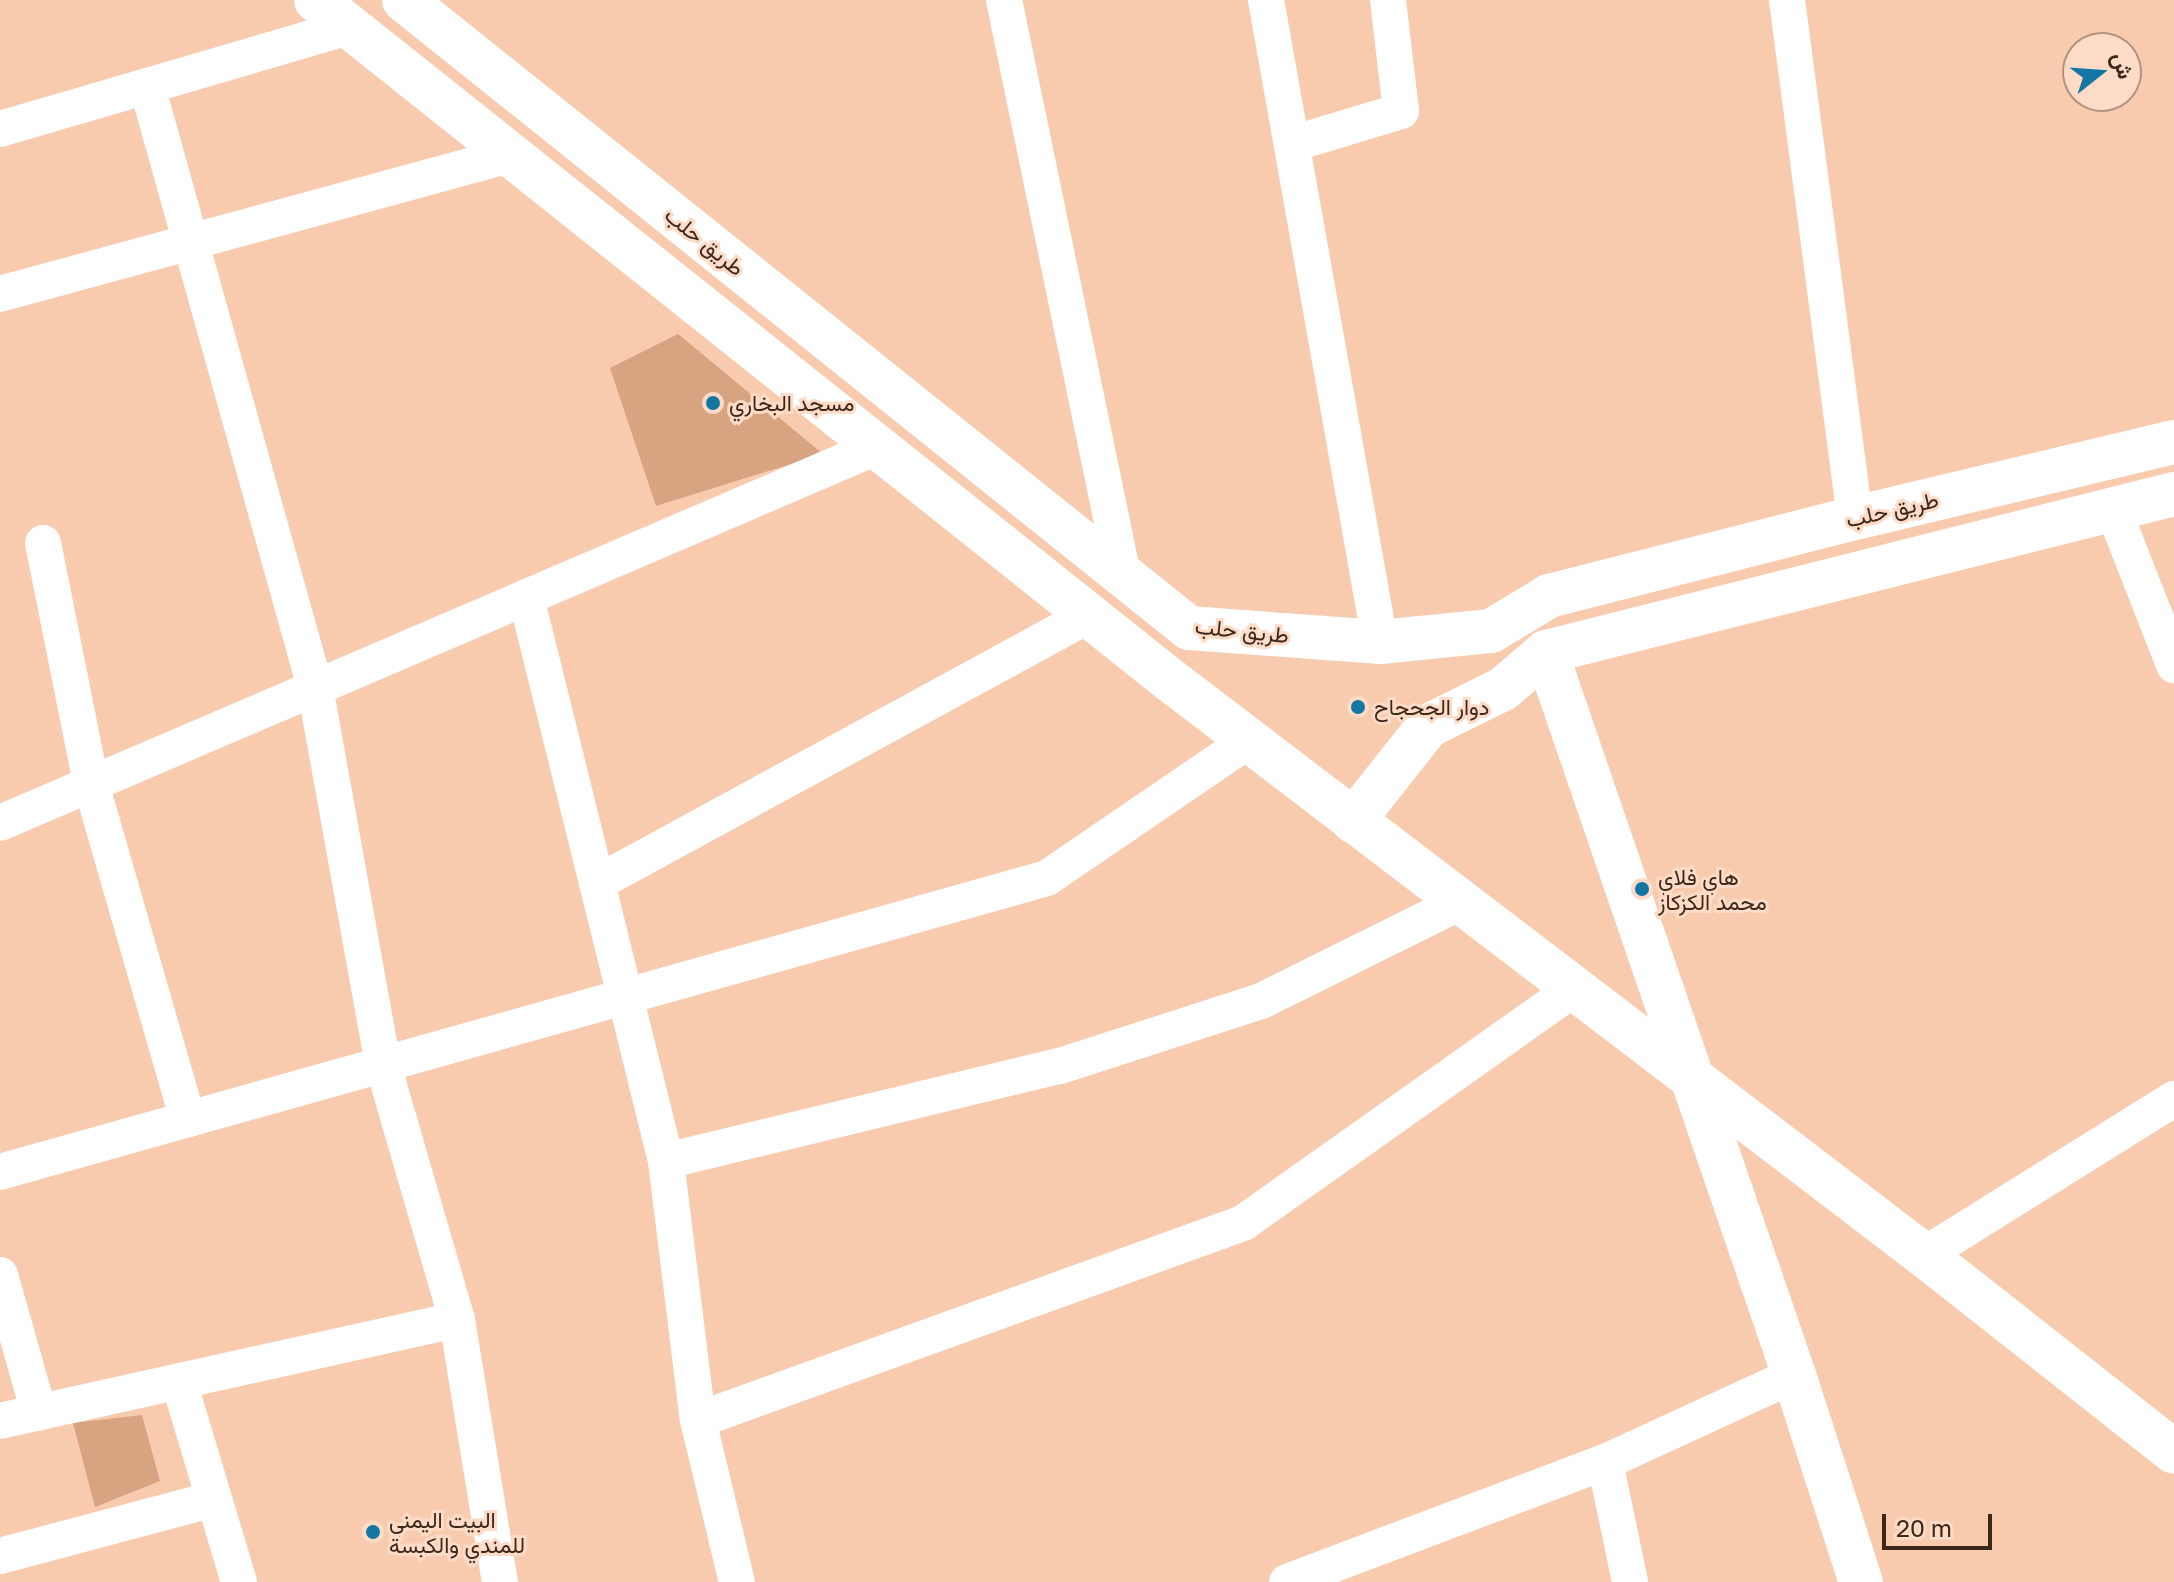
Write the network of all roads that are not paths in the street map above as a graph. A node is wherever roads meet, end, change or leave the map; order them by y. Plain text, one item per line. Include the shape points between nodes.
1 (404, 0) edge
2 (1004, 0) edge
3 (1266, 0) edge
4 (1388, 0) edge
5 (1787, 0) edge
6 (333, 13) edge
7 (147, 86) junction
8 (0, 129) edge
9 (1292, 144) junction
10 (510, 155) junction
11 (190, 242) junction
12 (0, 294) edge
13 (2174, 442) edge
14 (877, 447) junction
15 (2174, 494) edge
16 (2113, 509) junction
17 (1855, 518) junction
18 (43, 543) dead end
19 (1123, 575) junction
20 (526, 597) junction
21 (1089, 615) junction
22 (1189, 628) junction
23 (1491, 631) junction
24 (1380, 642) junction
25 (1546, 652) junction
26 (2174, 665) edge
27 (1170, 680) junction
28 (315, 687) junction
29 (1503, 689) junction
30 (1249, 740) junction
31 (91, 784) junction
32 (1353, 821) junction
33 (0, 823) edge
34 (597, 883) junction
35 (1460, 902) junction
36 (1573, 989) junction
37 (625, 997) junction
38 (383, 1065) junction
39 (1690, 1077) junction
40 (2174, 1099) edge
41 (188, 1119) junction
42 (666, 1161) junction
43 (0, 1172) edge
44 (1924, 1255) junction
45 (0, 1275) edge
46 (457, 1320) junction
47 (1794, 1375) junction
48 (179, 1382) junction
49 (39, 1413) junction
50 (698, 1420) junction
51 (0, 1421) edge
52 (2174, 1452) edge
53 (1605, 1462) junction
54 (214, 1499) junction
55 (0, 1556) edge
56 (239, 1582) edge
57 (500, 1582) edge
58 (737, 1582) edge
59 (1287, 1582) edge
60 (1630, 1582) edge
61 (1861, 1582) edge

1 - 19 main road, طريق حلب
2 - 19 street
3 - 9 street
4 - 9 street via 1401,111
5 - 17 street
6 - 7 street
6 - 10 main road
7 - 8 street
7 - 11 street
9 - 24 street
10 - 11 street
10 - 14 main road
11 - 12 street
11 - 28 street
13 - 17 main road, طريق حلب
14 - 20 street
14 - 21 main road
15 - 16 main road
16 - 25 main road
16 - 26 street
17 - 23 main road, طريق حلب via 1549,596
18 - 31 street
19 - 22 main road, طريق حلب
20 - 28 street
20 - 34 street
21 - 27 main road
21 - 34 street
22 - 24 main road, طريق حلب
22 - 27 main road
23 - 24 main road, طريق حلب
23 - 29 main road
25 - 29 main road
25 - 39 main road
27 - 30 main road
28 - 31 street
28 - 38 street
29 - 32 main road via 1428,726
30 - 32 main road
30 - 37 street via 1047,878
31 - 33 street
31 - 41 street
32 - 35 main road
34 - 37 street
35 - 36 main road
35 - 42 street via 1247,1006 1060,1066
36 - 39 main road
36 - 50 street via 1243,1223
37 - 38 street
37 - 42 street
38 - 41 street
38 - 46 street
39 - 44 main road
39 - 47 main road
40 - 44 street
41 - 43 street
42 - 50 street
44 - 52 main road
45 - 49 street
46 - 48 street
46 - 57 street
47 - 53 street
47 - 61 main road
48 - 49 street
48 - 54 street
49 - 51 street
50 - 58 street
53 - 59 street
53 - 60 street
54 - 55 street
54 - 56 street

